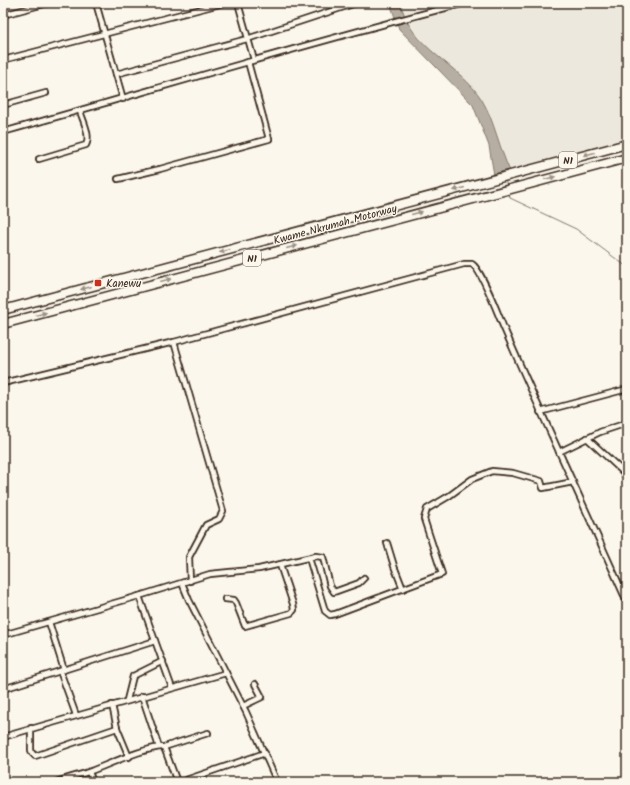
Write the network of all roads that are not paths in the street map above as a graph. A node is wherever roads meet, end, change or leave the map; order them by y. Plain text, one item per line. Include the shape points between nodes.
1 (48, 3) edge
2 (96, 3) edge
3 (224, 3) edge
4 (238, 3) edge
5 (356, 3) edge
6 (465, 3) edge
7 (3, 15) edge
8 (105, 34) junction
9 (247, 39) junction
10 (3, 60) edge
11 (254, 60) junction
12 (248, 62) junction
13 (116, 74) junction
14 (46, 93) dead end
15 (123, 98) junction
16 (3, 105) edge
17 (80, 111) junction
18 (3, 132) edge
19 (627, 144) edge
20 (627, 158) edge
21 (39, 159) dead end
22 (118, 179) dead end
23 (3, 310) edge
24 (3, 324) edge
25 (174, 342) junction
26 (3, 383) edge
27 (627, 389) edge
28 (540, 412) junction
29 (627, 423) edge
30 (587, 438) junction
31 (559, 452) junction
32 (624, 471) edge
33 (573, 482) junction
34 (627, 482) edge
35 (386, 543) dead end
36 (309, 558) junction
37 (280, 565) junction
38 (364, 578) dead end
39 (190, 581) junction
40 (182, 583) junction
41 (403, 589) junction
42 (139, 596) junction
43 (226, 599) dead end
44 (627, 602) edge
45 (49, 622) junction
46 (3, 635) edge
47 (155, 641) junction
48 (163, 662) junction
49 (62, 670) junction
50 (226, 673) junction
51 (255, 684) dead end
52 (172, 688) junction
53 (3, 689) edge
54 (142, 696) junction
55 (127, 700) junction
56 (112, 705) junction
57 (243, 706) junction
58 (76, 716) junction
59 (31, 728) junction
60 (117, 728) junction
61 (208, 733) dead end
62 (3, 737) edge
63 (158, 747) junction
64 (164, 748) junction
65 (265, 752) junction
66 (128, 757) junction
67 (89, 772) junction
68 (56, 782) edge
69 (93, 782) edge
70 (179, 782) edge
71 (277, 782) edge

1 - 7 street
2 - 8 street
3 - 8 street
4 - 9 street
5 - 9 street
6 - 11 street
8 - 10 street
8 - 13 street
9 - 11 street
9 - 13 street
11 - 12 street
12 - 15 street
12 - 22 street via 269,140
13 - 15 street
14 - 16 street
15 - 17 street
17 - 18 street
17 - 21 street via 88,137 86,145
19 -> 23 highway, Kwame Nkrumah Motorway / N1
24 -> 20 highway, Kwame Nkrumah Motorway / N1
25 - 26 street
25 - 28 street via 464,264 472,264 477,268
25 - 39 street via 223,511 219,519 206,525 189,557
27 - 28 street
28 - 31 street
29 - 30 street
30 - 31 street
30 - 32 street
31 - 33 street
32 - 34 street
33 - 41 street via 543,488 541,481 513,473 492,471 472,480 427,509 424,519 442,574
33 - 44 street
35 - 41 street
36 - 37 street
36 - 38 street via 323,557 330,586 334,592 359,583
36 - 41 street via 325,611 330,615
37 - 39 street via 259,570 219,572
37 - 43 street via 293,604 294,610 291,613 245,626 234,600
39 - 40 street
40 - 42 street
40 - 50 street
42 - 45 street
42 - 47 street
45 - 46 street
45 - 49 street
47 - 48 street
47 - 49 street
48 - 52 street
48 - 55 street via 133,676
49 - 53 street
49 - 58 street
50 - 52 street
50 - 57 street
51 - 57 street via 262,696
52 - 54 street
54 - 55 street
54 - 63 street
55 - 56 street
56 - 58 street
56 - 60 street
57 - 65 street
58 - 59 street
59 - 60 street via 31,750 35,756
59 - 62 street
60 - 66 street
61 - 64 street
63 - 64 street
63 - 66 street
64 - 70 street
65 - 70 street
65 - 71 street
66 - 67 street
67 - 68 street
67 - 69 street

